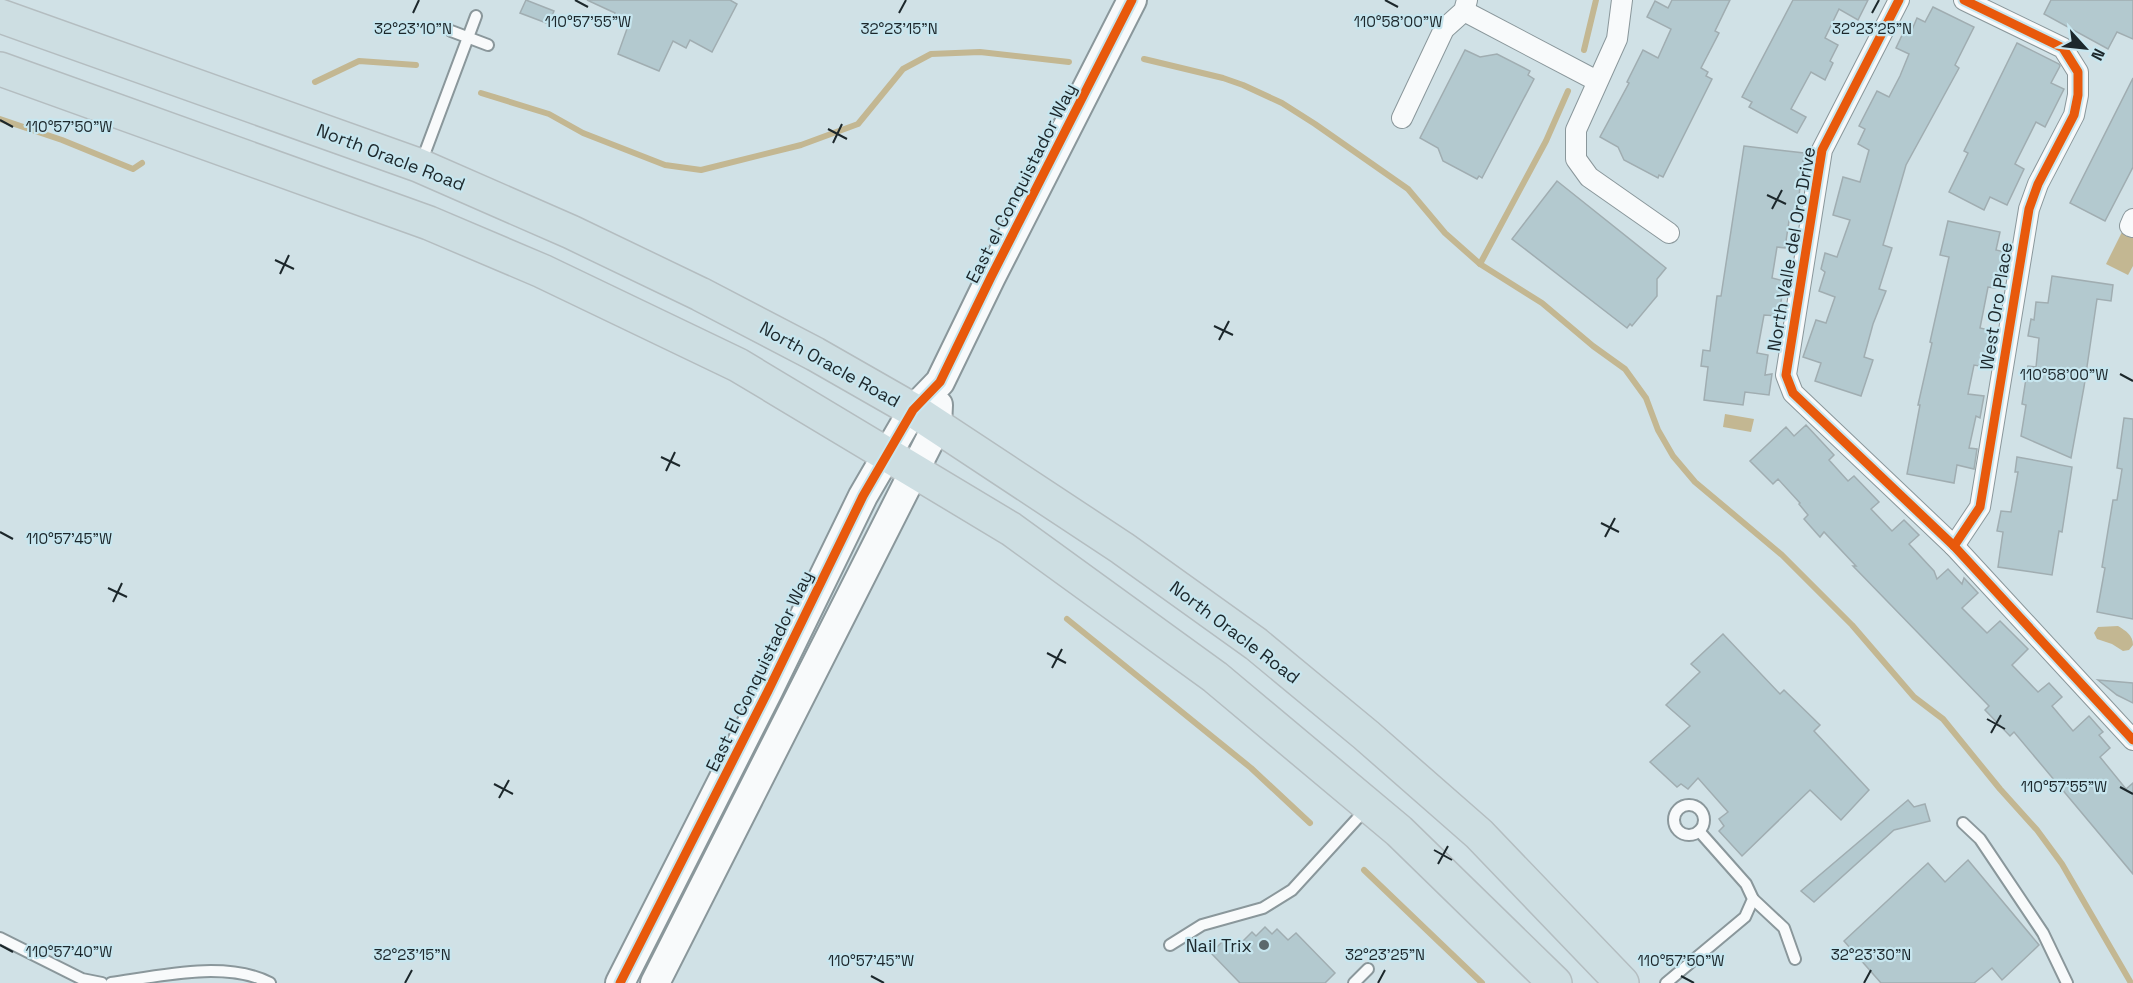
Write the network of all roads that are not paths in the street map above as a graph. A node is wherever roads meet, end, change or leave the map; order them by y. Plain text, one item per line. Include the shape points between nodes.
1 (1132, 0) edge
2 (1622, 0) edge
3 (1899, 0) edge
4 (1964, 0) edge
5 (1465, 5) edge
6 (0, 16) edge
7 (476, 16) dead end
8 (451, 31) dead end
9 (468, 37) junction
10 (488, 45) dead end
11 (0, 69) edge
12 (1597, 81) junction
13 (1402, 118) dead end
14 (420, 166) junction
15 (2133, 219) edge
16 (2133, 227) edge
17 (1669, 233) dead end
18 (940, 382) joint
19 (925, 418) junction
20 (901, 463) junction
21 (1954, 546) junction
22 (768, 691) junction
23 (797, 704) junction
24 (2133, 740) edge
25 (1369, 806) junction
26 (1963, 823) dead end
27 (1699, 831) dead end
28 (1753, 899) junction
29 (0, 938) edge
30 (1170, 945) dead end
31 (1795, 958) dead end
32 (1368, 969) dead end
33 (102, 983) edge
34 (111, 983) edge
35 (270, 983) edge
36 (620, 983) edge
37 (656, 983) edge
38 (1354, 983) edge
39 (1555, 983) edge
40 (1622, 983) edge
41 (1666, 983) edge
42 (2067, 983) edge

1 - 18 street, East el Conquistador Way
2 - 12 street via 1617,39
3 - 21 street, North Valle del Oro Drive via 1822,150 1786,375 1793,393
4 - 21 street, West Oro Place via 2063,48 2078,72 2078,95 2074,115 2029,209 1980,507
5 - 12 street
5 - 13 street via 1444,29
6 - 14 highway, North Oracle Road
7 - 9 lane
8 - 9 lane
9 - 10 lane
9 - 14 lane
11 - 20 highway via 429,222 542,271 738,365
12 - 17 street via 1576,130 1576,159 1589,177
14 - 19 highway, North Oracle Road via 571,231 700,294
15 - 16 street
18 - 19 street, East El Conquistador Way
19 - 20 street, East El Conquistador Way
19 - 40 highway, North Oracle Road via 1122,548 1256,644 1479,834
20 - 22 street, East El Conquistador Way via 863,496
20 - 23 street, East El Conquistador Way
20 - 25 highway via 1011,529 1215,677
21 - 24 street, North Valle del Oro Drive
22 - 23 street
22 - 36 street, East El Conquistador Way
23 - 37 street, East El Conquistador Way
25 - 30 lane via 1292,890 1263,908 1203,925
25 - 39 highway via 1408,838
26 - 42 lane via 1980,839 2043,933
27 - 28 lane via 1746,884
28 - 31 lane via 1784,928
28 - 41 lane via 1745,917
29 - 33 lane via 82,979
32 - 38 lane
34 - 35 lane via 217,970

